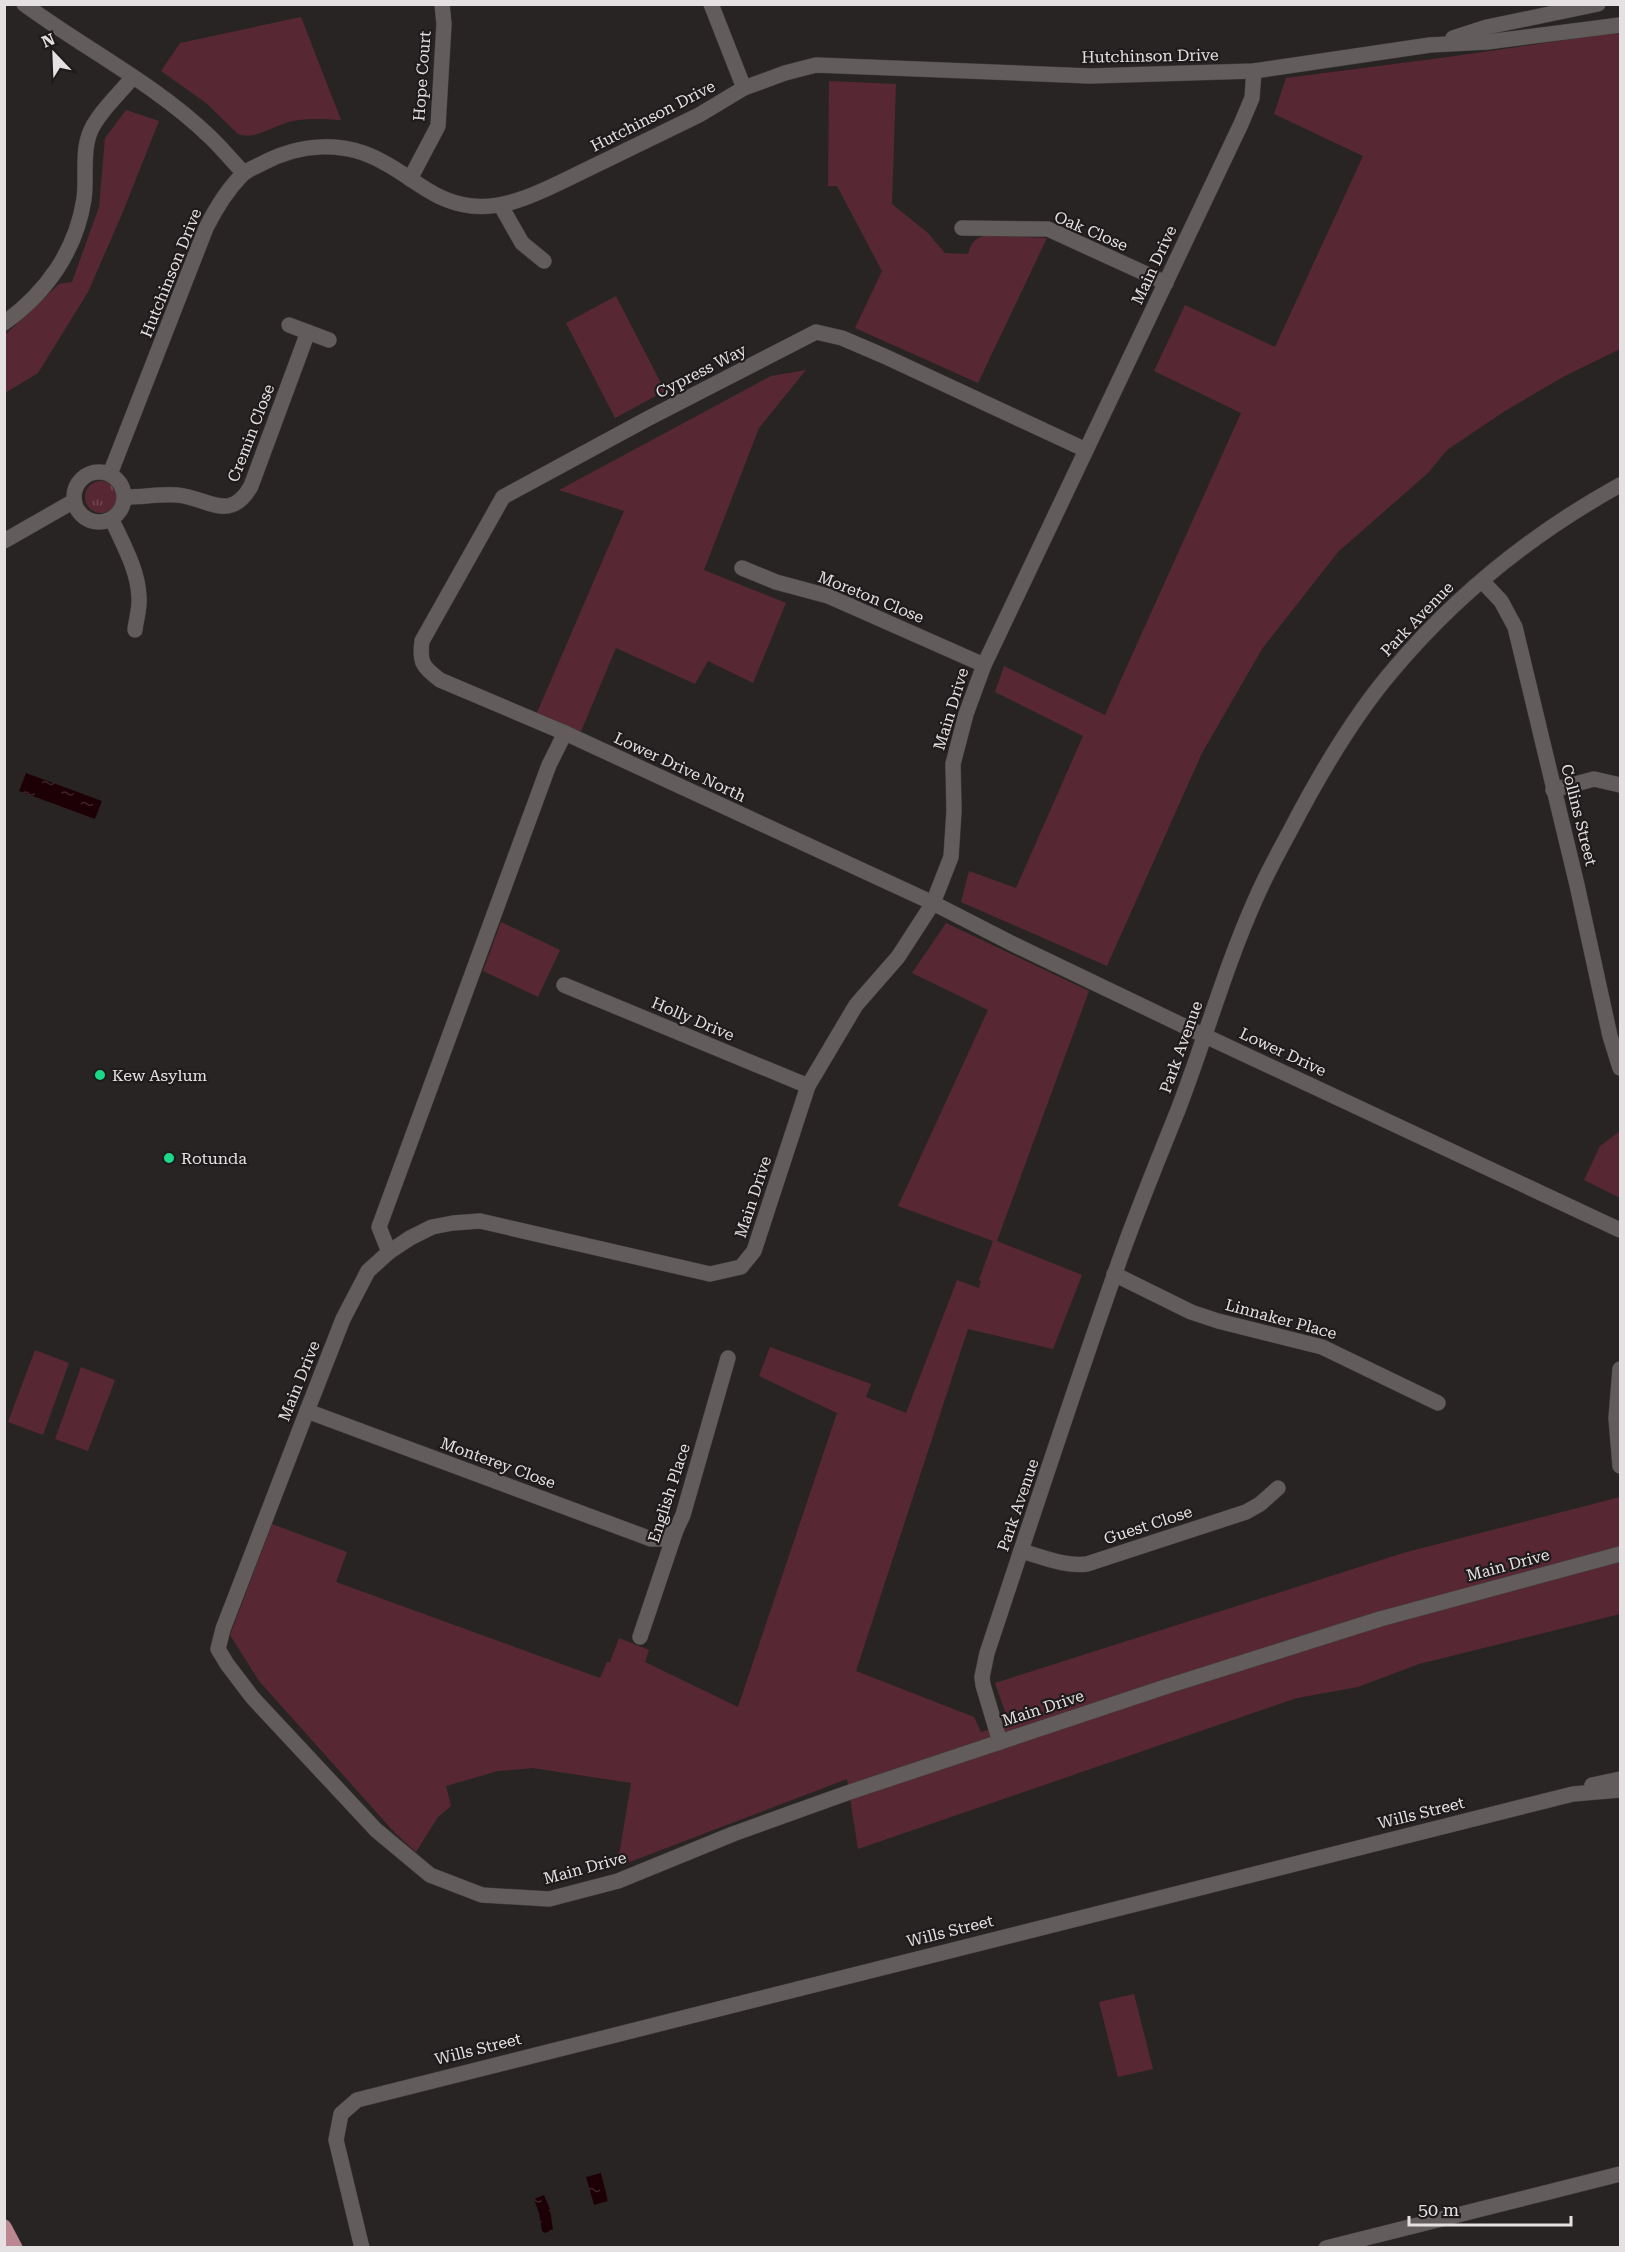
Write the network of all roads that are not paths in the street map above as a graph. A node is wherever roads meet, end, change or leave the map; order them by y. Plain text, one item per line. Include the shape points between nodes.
1 (24, 4) edge
2 (442, 4) edge
3 (711, 4) edge
4 (1598, 4) edge
5 (1620, 25) edge
6 (1430, 45) junction
7 (1254, 71) junction
8 (133, 77) junction
9 (744, 88) junction
10 (244, 173) junction
11 (410, 180) junction
12 (501, 206) junction
13 (962, 228) dead end
14 (544, 261) dead end
15 (1166, 283) junction
16 (4, 323) edge
17 (290, 325) dead end
18 (308, 332) junction
19 (329, 340) dead end
20 (1086, 450) junction
21 (110, 474) junction
22 (1620, 485) edge
23 (125, 497) junction
24 (74, 501) junction
25 (112, 520) junction
26 (4, 541) edge
27 (742, 568) dead end
28 (1482, 581) junction
29 (135, 630) dead end
30 (420, 657) joint
31 (984, 665) junction
32 (565, 733) junction
33 (1620, 785) edge
34 (1553, 790) junction
35 (933, 903) junction
36 (564, 985) dead end
37 (1205, 1036) junction
38 (1620, 1068) edge
39 (807, 1086) junction
40 (1620, 1230) edge
41 (389, 1252) junction
42 (1114, 1274) junction
43 (728, 1358) dead end
44 (1620, 1369) edge
45 (1438, 1403) dead end
46 (307, 1411) junction
47 (1620, 1466) edge
48 (1278, 1488) dead end
49 (675, 1530) junction
50 (1021, 1551) junction
51 (1620, 1554) edge
52 (639, 1637) dead end
53 (1000, 1742) junction
54 (1620, 1779) edge
55 (1620, 1790) edge
56 (1573, 1794) junction
57 (1620, 2174) edge
58 (4, 2226) edge
59 (15, 2247) edge
60 (362, 2247) edge
61 (1326, 2247) edge

1 - 8 street
2 - 11 street, Hope Court via 438,126
3 - 9 street
4 - 6 street, Hutchinson Drive via 1487,27
5 - 6 street, Hutchinson Drive
6 - 7 street, Hutchinson Drive
7 - 9 street, Hutchinson Drive via 1090,76 816,65
7 - 15 street, Main Drive via 1252,98
8 - 10 street via 209,136
8 - 16 street via 88,136 84,200 67,254 35,298
9 - 12 street, Hutchinson Drive via 699,115 537,194
10 - 11 street, Hutchinson Drive via 275,157 314,146 348,148 383,161
10 - 21 street, Hutchinson Drive via 223,196 206,228
11 - 12 street, Hutchinson Drive via 440,199 472,206
12 - 14 street via 522,243
13 - 15 street, Oak Close via 1048,230
15 - 20 street, Main Drive
17 - 18 street
18 - 19 street
18 - 23 street, Cremin Close via 251,486 241,500 219,507 177,495
20 - 30 street, Cypress Way via 884,356 816,332 503,497 422,641
20 - 31 street, Main Drive
21 - 23 street via 121,484
21 - 24 street via 87,475 76,488
22 - 28 street, Park Avenue via 1550,529
23 - 25 street via 122,510
24 - 25 street via 79,513 89,521
24 - 26 street
25 - 29 street via 131,563 140,598
27 - 31 street, Moreton Close via 828,596
28 - 34 street, Collins Street via 1501,601 1515,627
28 - 37 street, Park Avenue via 1391,672 1332,755 1257,895
30 - 32 street, Lower Drive North via 426,669 440,680
31 - 35 street, Main Drive via 953,764 951,857
32 - 35 street, Lower Drive North
32 - 41 street via 549,765 379,1227
33 - 34 street via 1594,779
34 - 38 street, Collins Street
35 - 37 street, Lower Drive
35 - 39 street, Main Drive via 898,957 856,1005
36 - 39 street, Holly Drive
37 - 40 street, Lower Drive
37 - 42 street, Park Avenue
39 - 41 street, Main Drive via 755,1249 741,1267 710,1274 480,1221 432,1227
41 - 46 street, Main Drive via 368,1271 348,1309
42 - 45 street, Linnaker Place via 1191,1312 1323,1347
42 - 50 street, Park Avenue
43 - 49 street, English Place via 683,1515
44 - 47 street via 1616,1418
46 - 49 street, Monterey Close via 651,1539 664,1539
46 - 53 street, Main Drive via 218,1649 252,1697 368,1821 430,1875 482,1895 549,1899 618,1881 733,1834
48 - 50 street, Guest Close via 1246,1512 1087,1564 1064,1564
49 - 52 street, English Place
50 - 53 street, Park Avenue via 982,1677
51 - 53 street, Main Drive via 1380,1619
54 - 56 street, Wills Street
55 - 56 street, Wills Street
56 - 60 street, Wills Street via 372,2095 350,2104 340,2114 336,2140
57 - 61 street
58 - 59 main road

